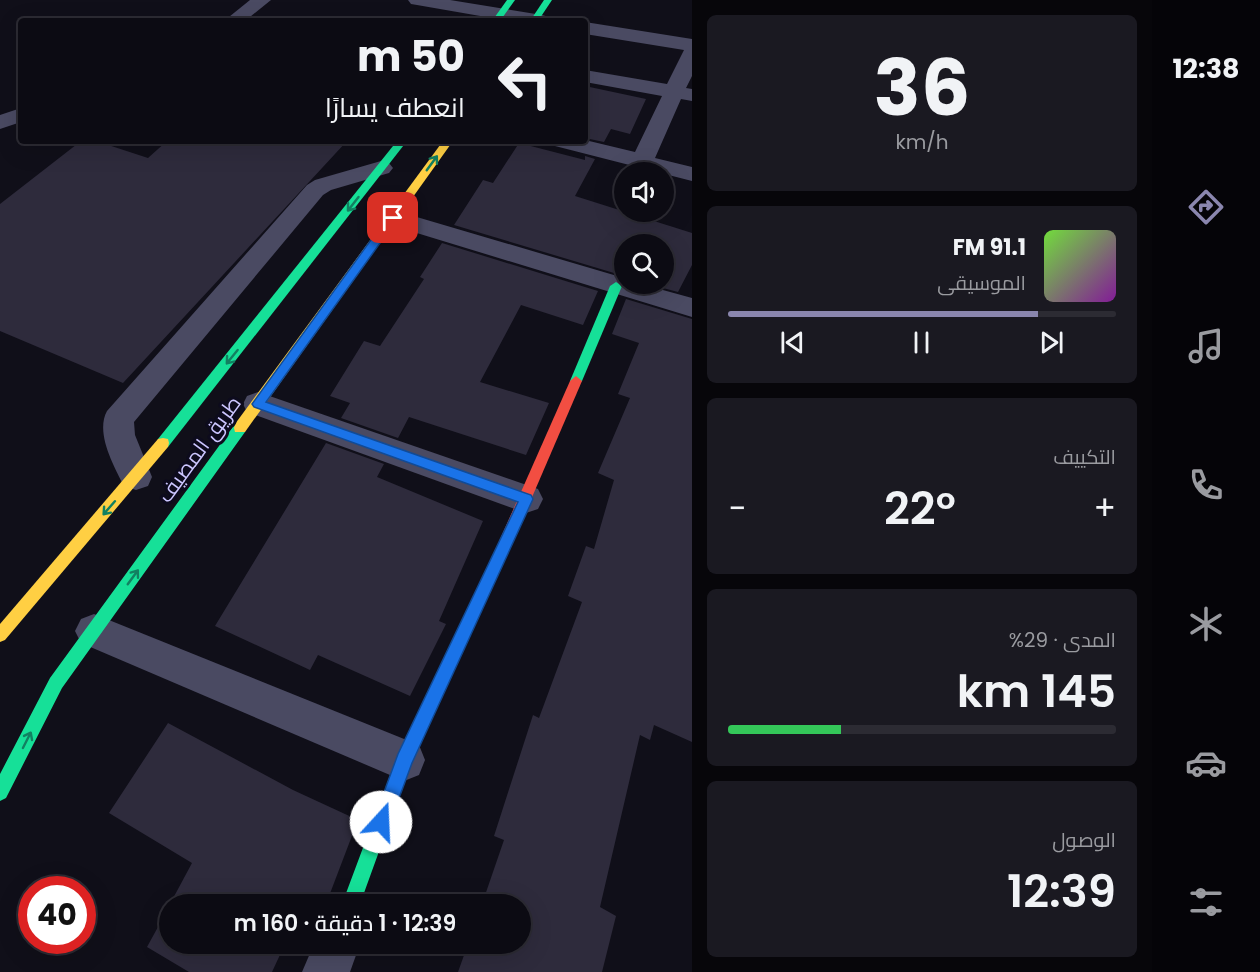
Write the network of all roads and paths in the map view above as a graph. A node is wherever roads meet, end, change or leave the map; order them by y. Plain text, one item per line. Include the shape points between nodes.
1 (262, 0) edge
2 (417, 0) edge
3 (548, 0) edge
4 (503, 12) edge
5 (237, 18) edge
6 (526, 18) edge
7 (539, 18) edge
8 (588, 28) edge
9 (692, 45) edge
10 (692, 53) edge
11 (588, 77) edge
12 (683, 94) edge
13 (18, 116) edge
14 (0, 122) edge
15 (400, 144) edge
16 (446, 144) edge
17 (575, 144) edge
18 (642, 161) junction
19 (381, 168) junction
20 (692, 174) edge
21 (393, 218) junction
22 (614, 284) edge
23 (614, 290) edge
24 (646, 294) edge
25 (692, 308) edge
26 (258, 404) junction
27 (136, 477) junction
28 (526, 499) junction
29 (94, 631) junction
30 (0, 635) edge
31 (404, 760) junction
32 (0, 792) edge
33 (355, 894) edge
34 (333, 954) edge
35 (326, 972) edge

1 - 5 street
2 - 4 street
3 - 7 main road
4 - 6 street
8 - 9 street
10 - 12 street
11 - 12 street
12 - 18 street
13 - 14 street
15 - 19 main road, طريق المصيف
21 -> 16 main road, طريق المصيف
17 - 18 street
18 - 20 street
19 -> 27 main road, طريق المصيف
19 - 27 street via 315,190 118,418 118,435
21 - 22 street
21 - 26 main road, طريق المصيف
23 - 28 main road
24 - 25 street
26 - 28 street
29 -> 26 main road, طريق المصيف
27 -> 30 main road, طريق المصيف
28 - 31 main road
29 - 31 street
32 -> 29 main road, طريق المصيف via 56,683
31 - 33 main road
34 - 35 street

